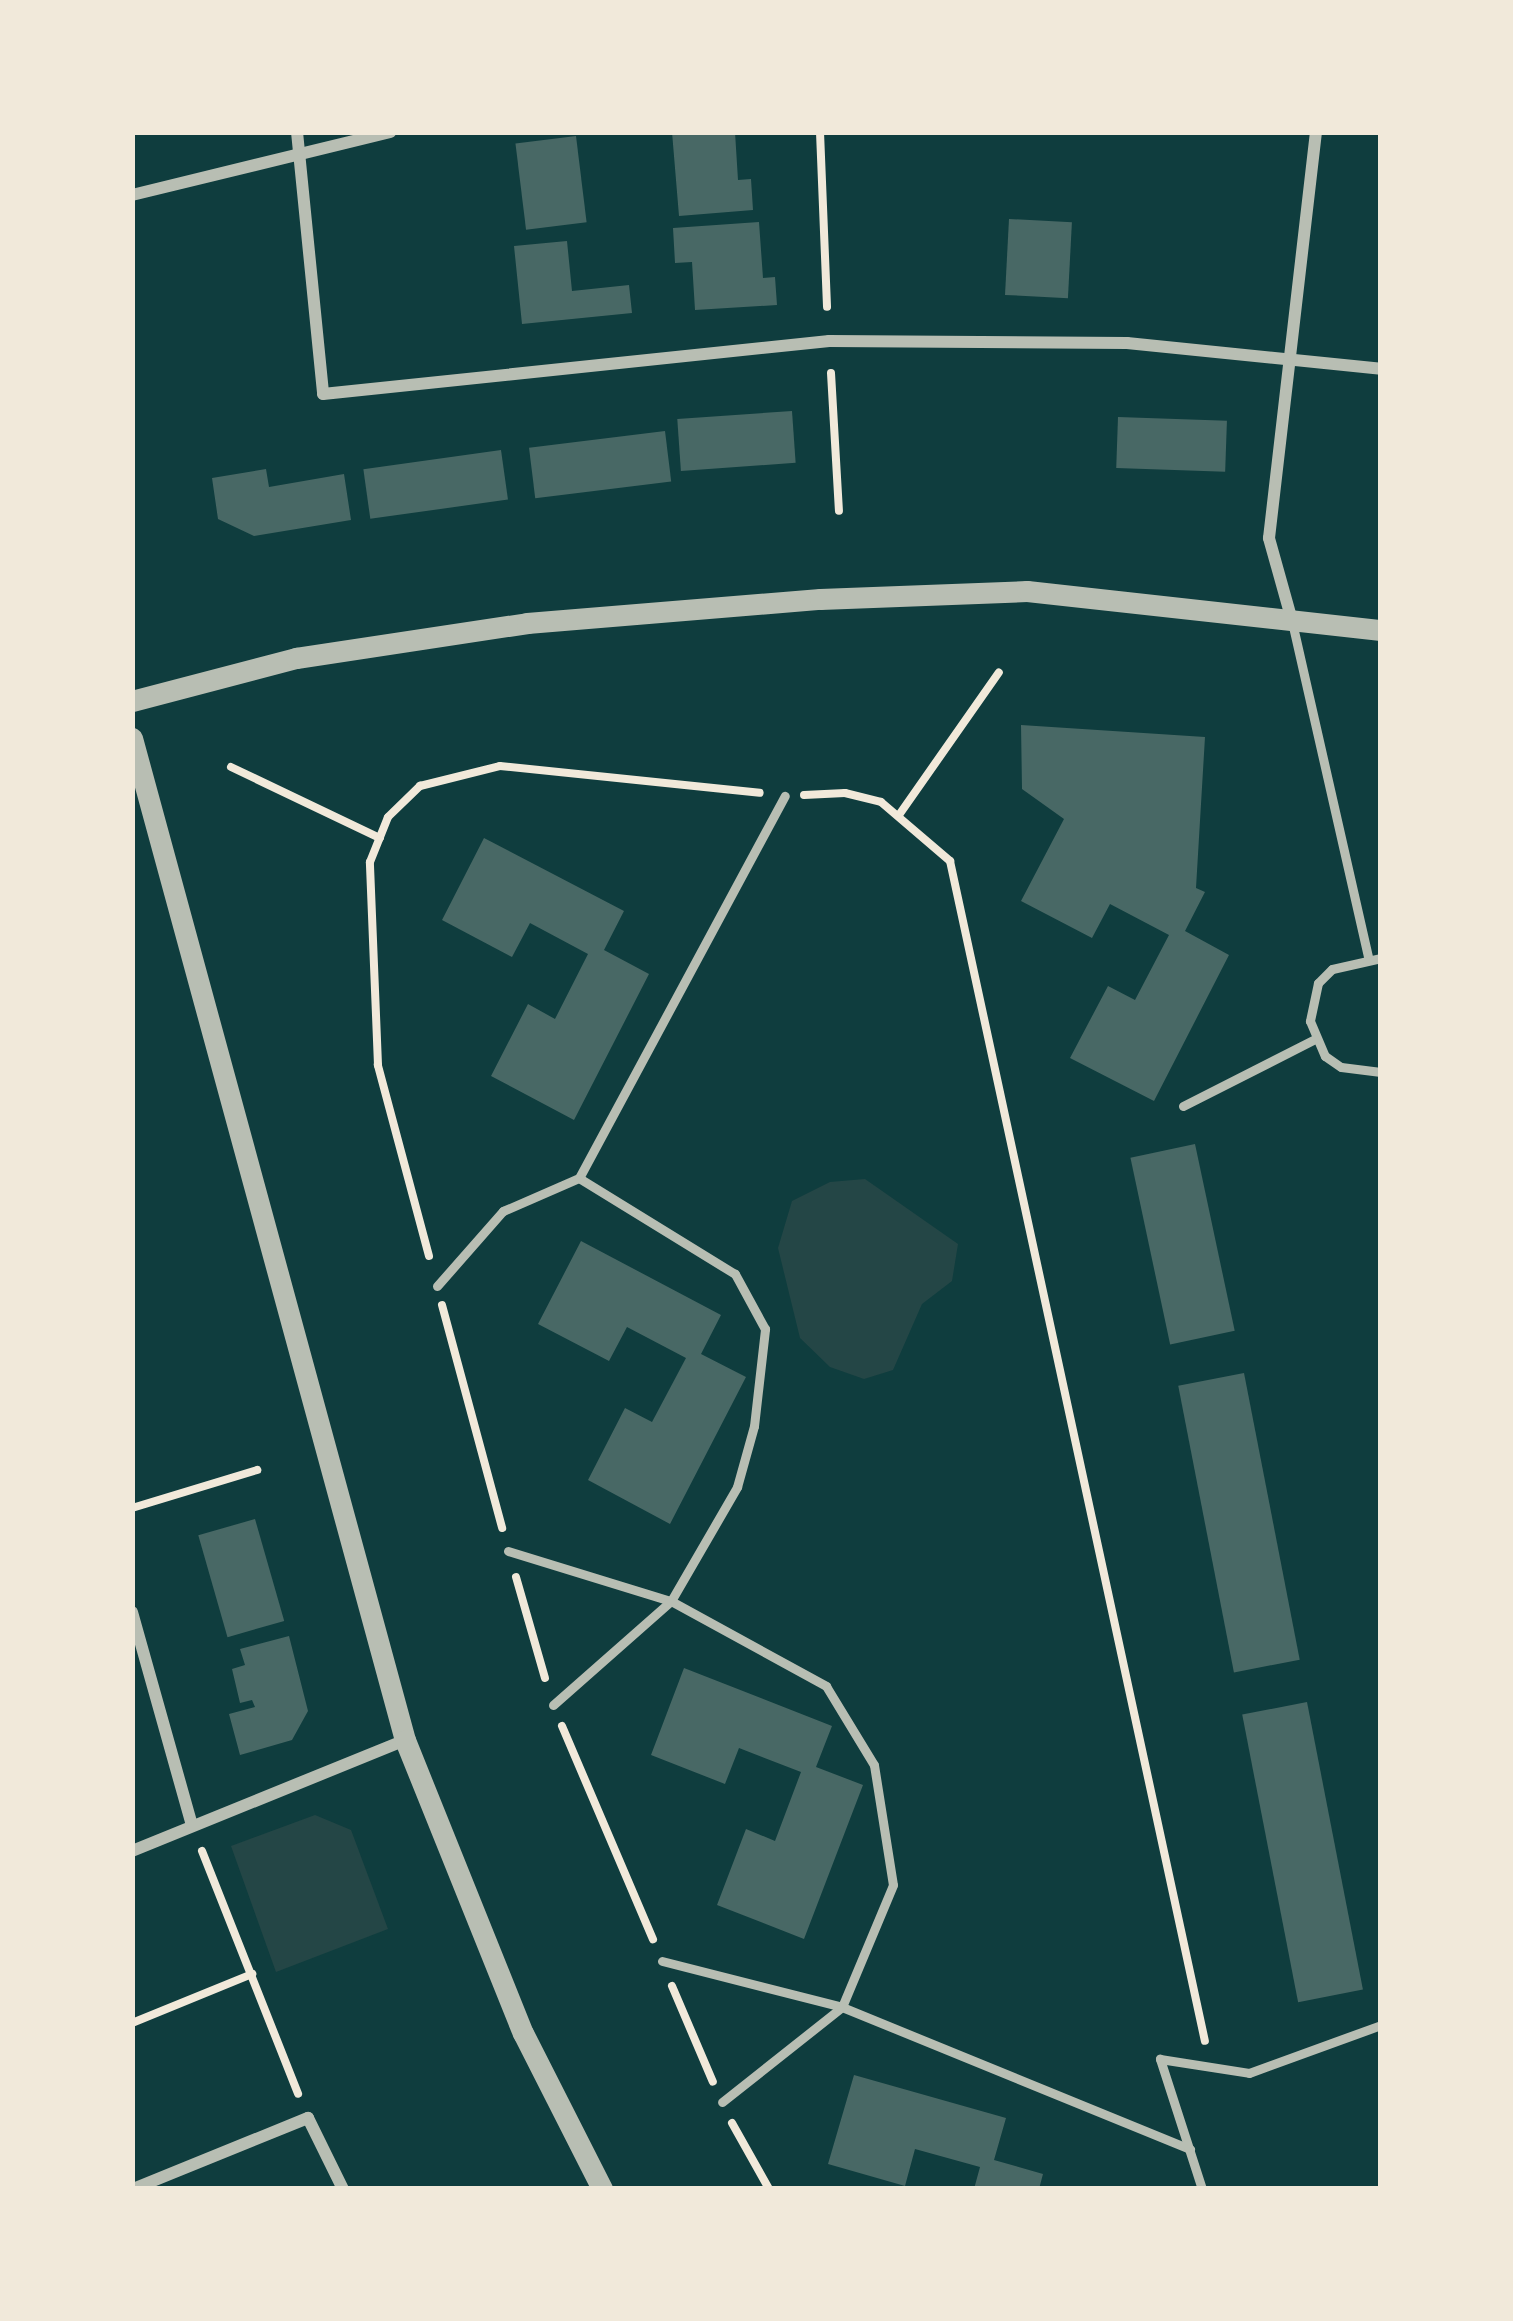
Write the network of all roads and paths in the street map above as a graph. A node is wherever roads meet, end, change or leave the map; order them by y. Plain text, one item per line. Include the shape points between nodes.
1 (297, 132) edge
2 (390, 132) edge
3 (820, 132) edge
4 (1316, 132) edge
5 (298, 154) junction
6 (132, 195) edge
7 (827, 307) dead end
8 (1289, 356) junction
9 (1381, 369) edge
10 (831, 373) dead end
11 (839, 511) dead end
12 (1291, 616) junction
13 (1381, 630) edge
14 (999, 672) dead end
15 (132, 701) edge
16 (132, 738) edge
17 (231, 767) dead end
18 (785, 796) dead end
19 (899, 815) dead end
20 (380, 838) dead end
21 (1368, 956) junction
22 (1381, 958) edge
23 (1315, 1039) junction
24 (1380, 1076) edge
25 (1183, 1106) dead end
26 (579, 1178) junction
27 (437, 1286) dead end
28 (257, 1469) dead end
29 (132, 1508) edge
30 (508, 1551) dead end
31 (671, 1600) junction
32 (132, 1612) edge
33 (553, 1705) dead end
34 (405, 1740) junction
35 (193, 1826) junction
36 (132, 1851) edge
37 (662, 1961) dead end
38 (252, 1974) junction
39 (842, 2006) junction
40 (132, 2023) edge
41 (1381, 2025) edge
42 (722, 2102) dead end
43 (308, 2118) junction
44 (1190, 2149) junction
45 (133, 2189) edge
46 (343, 2189) edge
47 (602, 2189) edge
48 (1202, 2189) edge

1 - 5 street
2 - 5 street
3 - 7 path
4 - 8 street
5 - 6 street
5 - 8 street via 322,394 830,341 1127,343
8 - 9 street
8 - 12 street via 1269,538
10 - 11 path
12 - 13 street
12 - 15 street via 1027,591 820,599 504,626 296,658
12 - 21 lane
14 - 19 path
16 - 34 street
17 - 20 path
18 - 26 lane
21 - 22 lane
21 - 23 lane via 1348,959 1318,983
23 - 24 lane via 1341,1067
23 - 25 lane
26 - 27 lane via 503,1211
26 - 31 lane via 735,1274 765,1329 754,1426 737,1487
28 - 29 path
30 - 31 lane
31 - 33 lane
31 - 39 lane via 826,1686 874,1765 893,1885
32 - 35 street
34 - 35 street
34 - 47 street via 523,2032
35 - 36 street
35 - 38 path
37 - 39 lane
38 - 40 path
38 - 43 path
39 - 42 lane
39 - 44 lane
41 - 44 lane via 1249,2073 1160,2059
43 - 45 street
43 - 46 street
44 - 48 lane

